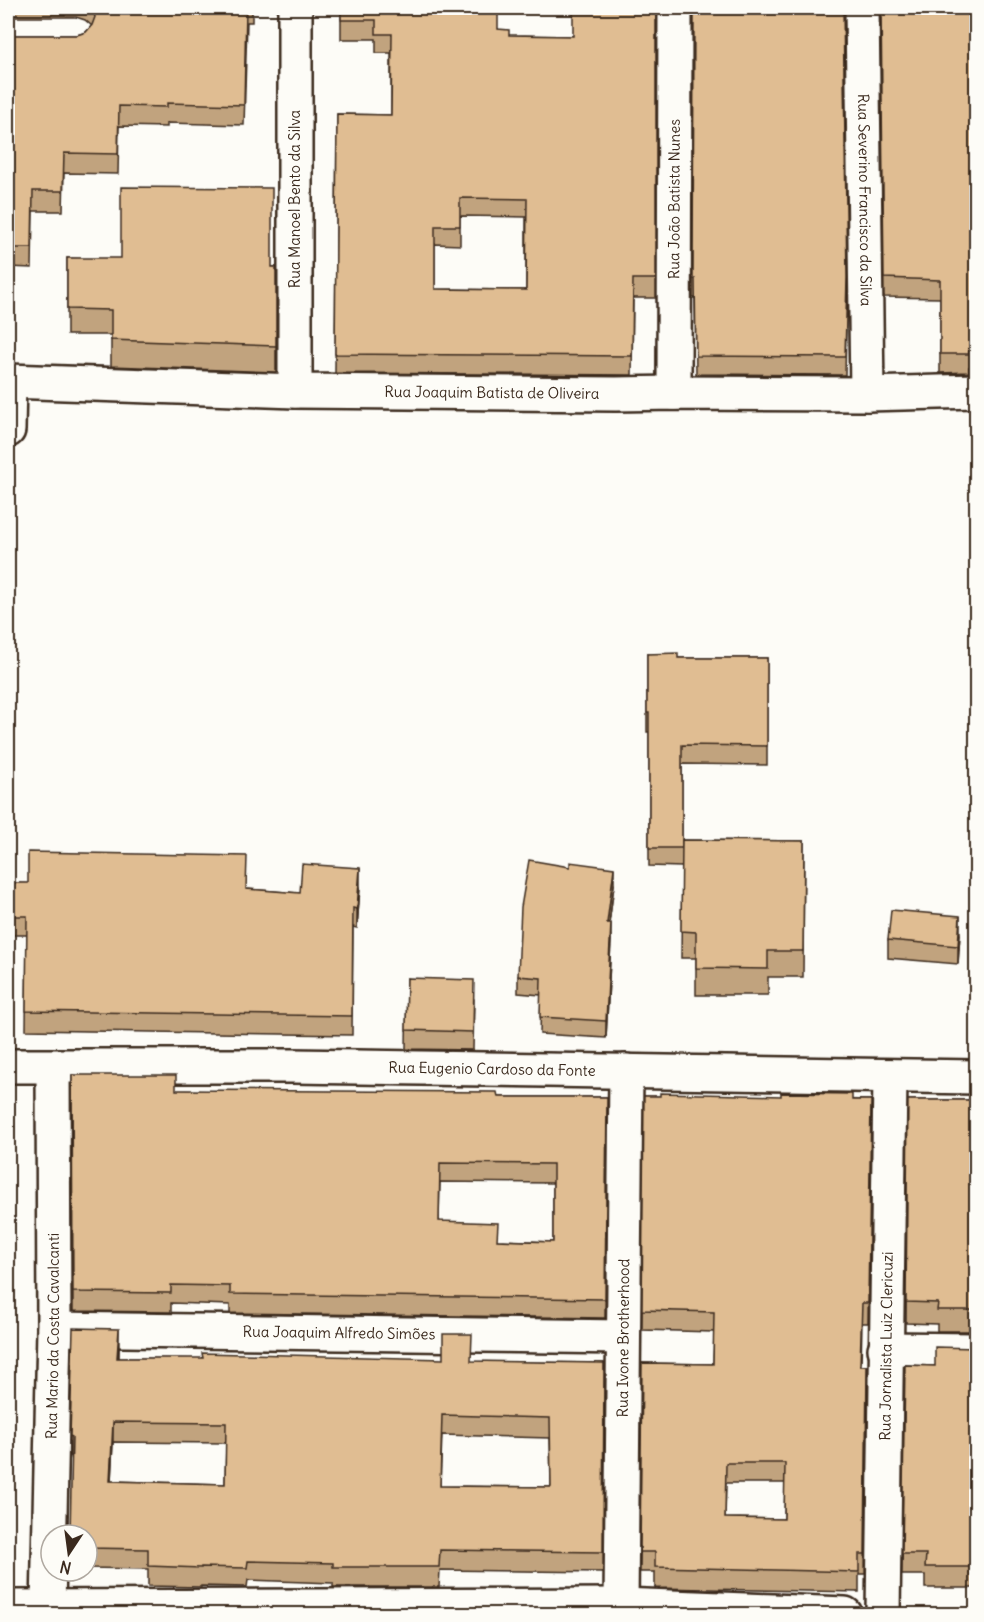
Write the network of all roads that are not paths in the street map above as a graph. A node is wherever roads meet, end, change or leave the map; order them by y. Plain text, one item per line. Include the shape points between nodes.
1 (295, 8) edge
2 (675, 8) edge
3 (862, 8) edge
4 (8, 381) edge
5 (295, 391) junction
6 (976, 391) edge
7 (674, 393) junction
8 (867, 394) junction
9 (8, 430) edge
10 (8, 1066) edge
11 (53, 1066) junction
12 (626, 1071) junction
13 (890, 1076) junction
14 (976, 1077) edge
15 (54, 1329) junction
16 (623, 1337) junction
17 (885, 1349) junction
18 (976, 1350) edge
19 (621, 1605) junction
20 (8, 1607) edge
21 (48, 1608) junction
22 (845, 1614) edge
23 (883, 1614) edge

1 - 5 street, Rua Manoel Bento da Silva
2 - 7 street, Rua João Batista Nunes
3 - 8 street, Rua Severino Francisco da Silva
4 - 5 street, Rua Joaquim Batista de Oliveira
4 - 9 street
5 - 7 street, Rua Joaquim Batista de Oliveira
6 - 8 street, Rua Joaquim Batista de Oliveira
7 - 8 street, Rua Joaquim Batista de Oliveira
10 - 11 street, Rua Eugenio Cardoso da Fonte
11 - 12 street, Rua Eugenio Cardoso da Fonte
11 - 15 street, Rua Mario da Costa Cavalcanti
12 - 13 street, Rua Eugenio Cardoso da Fonte
12 - 16 street, Rua Ivone Brotherhood
13 - 14 street, Rua Eugenio Cardoso da Fonte
13 - 17 street, Rua Jornalista Luiz Clericuzi
15 - 16 street, Rua Joaquim Alfredo Simões
15 - 21 street, Rua Mario da Costa Cavalcanti
16 - 19 street, Rua Ivone Brotherhood
17 - 18 street
17 - 23 street, Rua Jornalista Luiz Clericuzi
19 - 21 street
19 - 22 street
20 - 21 street

